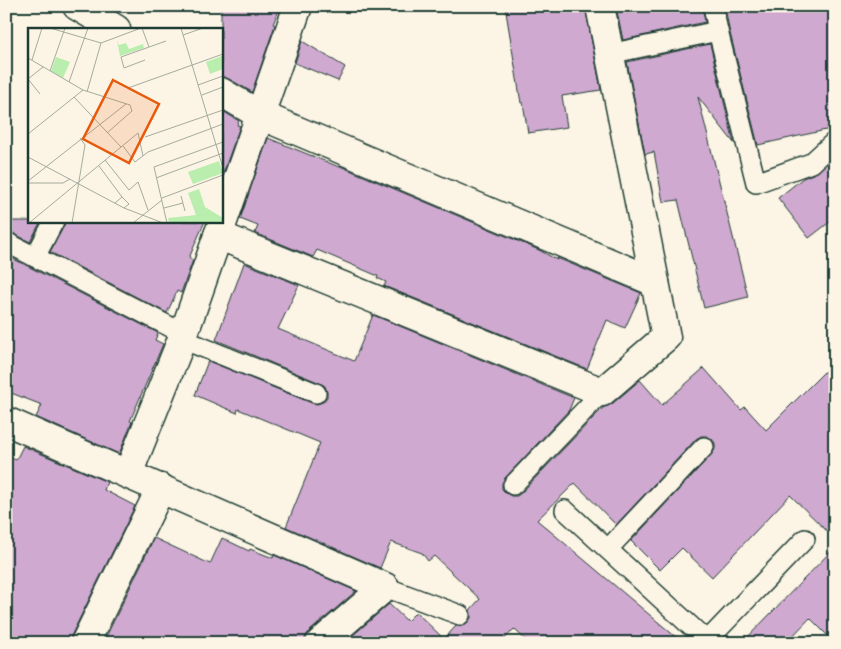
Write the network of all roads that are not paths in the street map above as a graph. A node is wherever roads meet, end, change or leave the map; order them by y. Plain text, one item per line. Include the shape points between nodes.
1 (77, 6) edge
2 (298, 6) edge
3 (600, 6) edge
4 (713, 6) edge
5 (114, 28) edge
6 (718, 31) junction
7 (609, 54) junction
8 (222, 93) edge
9 (260, 115) junction
10 (835, 140) edge
11 (53, 222) edge
12 (218, 235) junction
13 (6, 242) edge
14 (35, 257) junction
15 (655, 282) junction
16 (183, 336) junction
17 (602, 392) junction
18 (316, 393) dead end
19 (6, 421) edge
20 (704, 447) dead end
21 (128, 474) junction
22 (513, 485) dead end
23 (161, 488) junction
24 (565, 510) dead end
25 (805, 539) dead end
26 (608, 550) junction
27 (385, 587) junction
28 (460, 615) dead end
29 (708, 642) edge
30 (85, 643) edge
31 (320, 643) edge

1 - 5 street
2 - 9 street
3 - 7 street
4 - 6 lane
6 - 7 lane
6 - 10 lane via 756,183 811,162
7 - 15 street
8 - 9 street
9 - 12 street
9 - 15 street
11 - 14 lane
12 - 16 street
12 - 17 street
13 - 14 lane
14 - 16 lane
15 - 17 street via 666,337
16 - 18 lane
16 - 21 street
17 - 22 lane
19 - 21 street
20 - 26 lane
21 - 23 street
23 - 27 street
23 - 30 street
24 - 26 lane
25 - 29 lane
26 - 29 lane
27 - 28 lane
27 - 31 street

